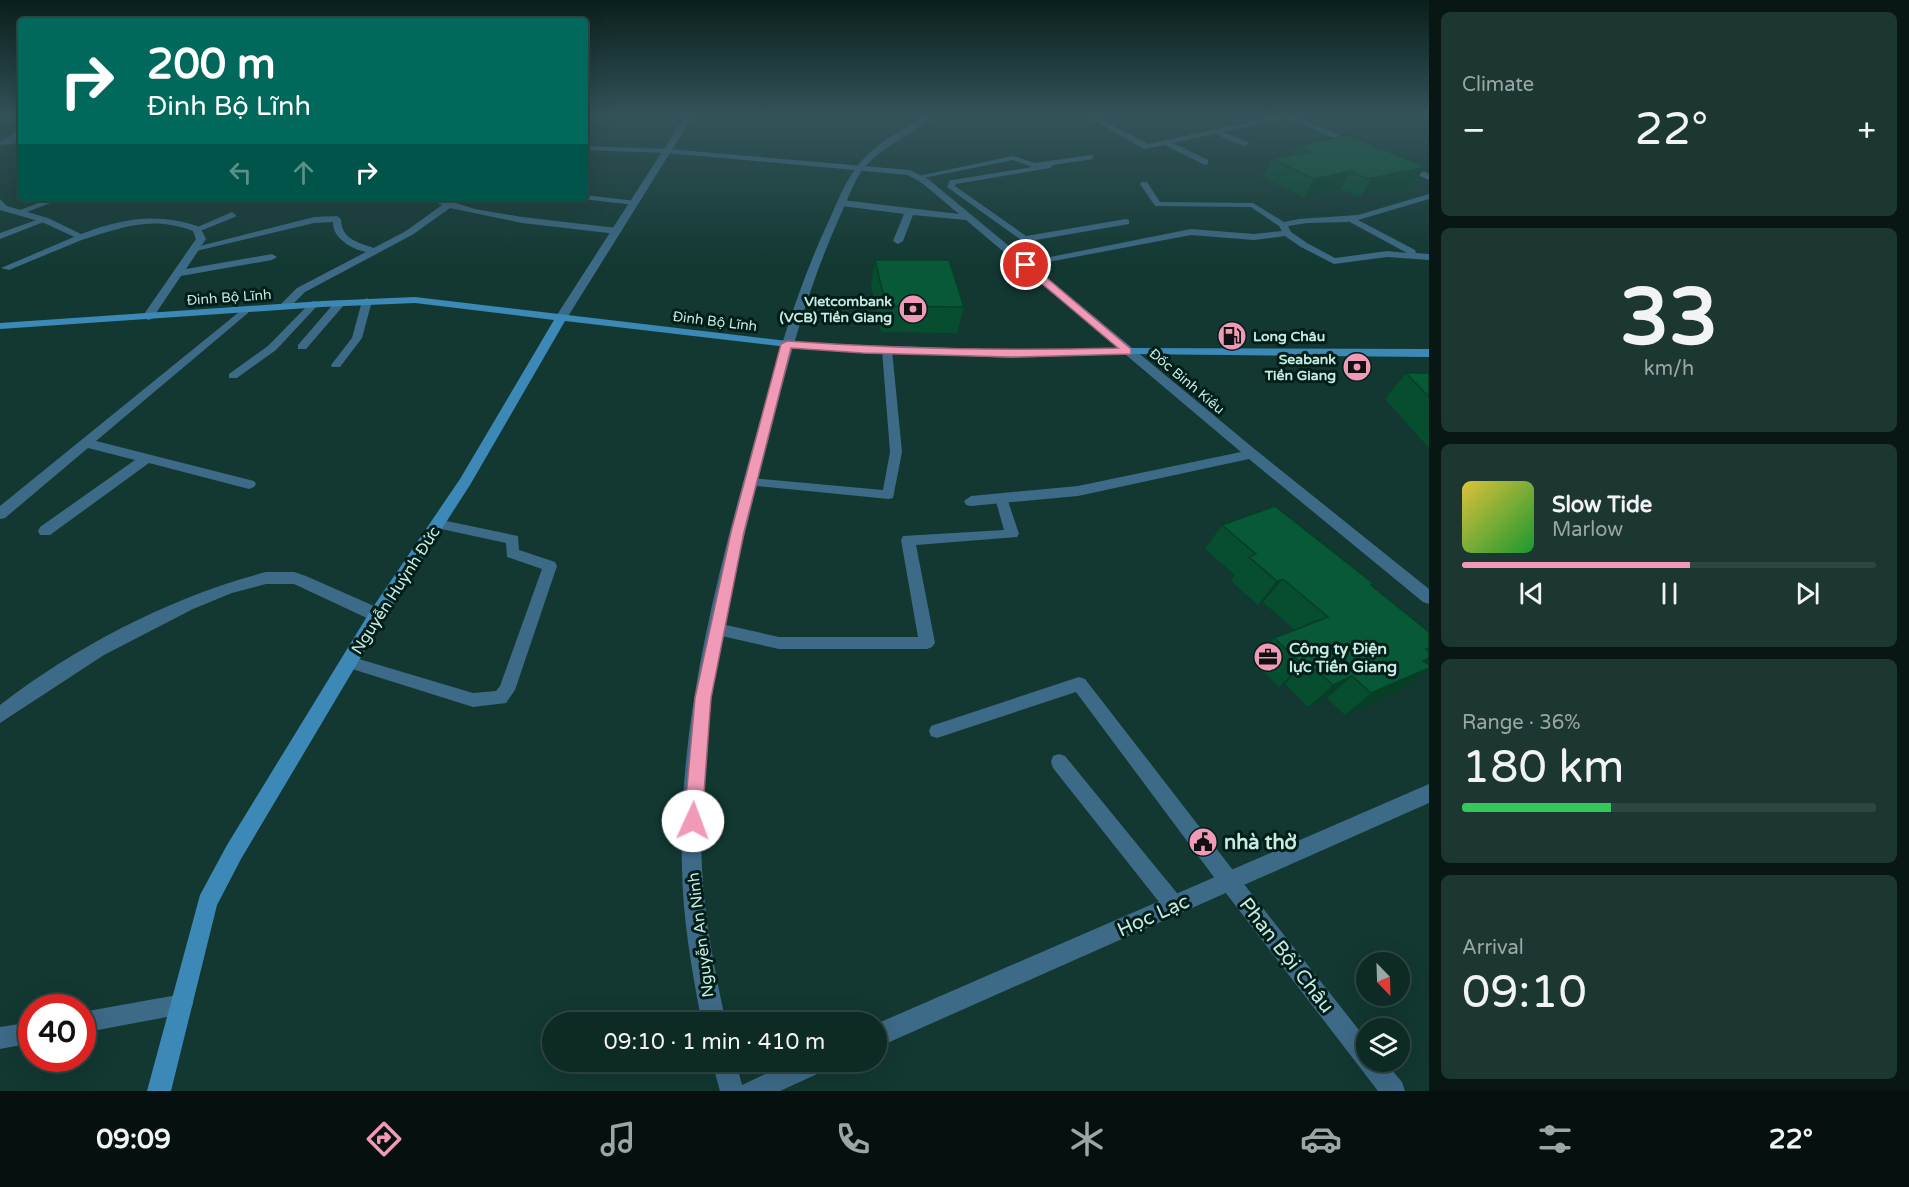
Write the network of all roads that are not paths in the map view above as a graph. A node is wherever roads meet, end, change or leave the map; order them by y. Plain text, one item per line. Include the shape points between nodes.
1 (658, 167) edge
2 (847, 167) edge
3 (968, 167) edge
4 (1044, 167) edge
5 (1406, 167) edge
6 (859, 168) junction
7 (918, 177) junction
8 (1429, 177) edge
9 (1144, 184) dead end
10 (1429, 196) edge
11 (588, 197) edge
12 (50, 201) edge
13 (440, 201) edge
14 (0, 202) edge
15 (635, 203) junction
16 (842, 203) junction
17 (449, 204) junction
18 (19, 212) junction
19 (909, 213) junction
20 (989, 213) junction
21 (232, 215) dead end
22 (968, 217) junction
23 (1350, 219) junction
24 (45, 220) junction
25 (1126, 222) dead end
26 (197, 229) junction
27 (1285, 229) junction
28 (617, 231) junction
29 (0, 236) edge
30 (1018, 236) junction
31 (81, 237) junction
32 (995, 239) junction
33 (898, 241) dead end
34 (196, 248) junction
35 (374, 251) junction
36 (1424, 256) edge
37 (272, 257) dead end
38 (1026, 265) junction
39 (6, 268) dead end
40 (177, 274) junction
41 (367, 301) junction
42 (340, 303) junction
43 (314, 304) junction
44 (284, 307) junction
45 (244, 311) junction
46 (148, 317) junction
47 (561, 318) junction
48 (0, 326) edge
49 (787, 344) junction
50 (302, 347) dead end
51 (887, 350) junction
52 (1128, 351) junction
53 (1429, 353) edge
54 (336, 364) dead end
55 (233, 376) dead end
56 (86, 443) junction
57 (1252, 454) junction
58 (147, 458) junction
59 (751, 482) junction
60 (249, 484) dead end
61 (1001, 498) junction
62 (971, 501) dead end
63 (0, 514) edge
64 (437, 524) junction
65 (45, 531) dead end
66 (1429, 598) edge
67 (377, 615) junction
68 (717, 629) junction
69 (349, 662) junction
70 (0, 715) edge
71 (937, 731) dead end
72 (1059, 762) dead end
73 (1429, 793) edge
74 (1229, 881) junction
75 (1174, 905) junction
76 (183, 1004) junction
77 (711, 1012) edge
78 (96, 1020) edge
79 (887, 1031) edge
80 (18, 1035) edge
81 (0, 1038) edge
82 (1356, 1044) edge
83 (727, 1072) edge
84 (795, 1072) edge
85 (1378, 1072) edge
86 (159, 1091) edge
87 (732, 1091) edge
88 (752, 1091) edge
89 (1393, 1091) edge

1 - 15 street, Nguyễn Huỳnh Đức
2 - 6 street, Đốc Binh Kiều
3 - 7 lane
4 - 20 lane via 953,182 951,187
5 - 8 street
6 - 7 street, Đốc Binh Kiều
6 - 16 street, Nguyễn An Ninh
7 - 22 street, Đốc Binh Kiều
9 - 27 lane via 1158,204 1253,205
10 - 23 lane
11 - 15 lane
12 - 18 lane
13 - 17 street
14 - 18 street via 3,208
15 - 28 street, Nguyễn Huỳnh Đức
16 - 19 street
16 - 49 street, Nguyễn An Ninh
17 - 28 street via 525,220
17 - 35 street via 409,233
18 - 24 street
19 - 22 street
19 - 33 street
20 - 22 lane
20 - 30 lane
21 - 26 lane
22 - 32 street, Đốc Binh Kiều
23 - 27 lane via 1291,222
23 - 36 lane
24 - 29 lane
24 - 31 street
25 - 30 lane via 1036,238
26 - 31 street via 165,219 125,223
26 - 34 street via 201,239
27 - 36 lane via 1334,261 1387,254
27 - 38 lane via 1254,237 1191,232
28 - 47 street, Nguyễn Huỳnh Đức
30 - 32 lane
31 - 39 lane
32 - 38 street, Đốc Binh Kiều
34 - 35 lane via 314,220 337,219 336,229 341,237
34 - 40 street
35 - 44 street via 300,290
37 - 40 street
38 - 52 street, Đốc Binh Kiều
40 - 46 street
41 - 42 main road, Đinh Bộ Lĩnh
41 - 47 main road, Đinh Bộ Lĩnh via 448,303
41 - 54 lane via 357,338
42 - 43 main road, Đinh Bộ Lĩnh
42 - 50 street
43 - 44 main road, Đinh Bộ Lĩnh
43 - 55 lane via 272,348
44 - 45 main road, Đinh Bộ Lĩnh
45 - 46 main road, Đinh Bộ Lĩnh
45 - 56 street
46 - 48 main road, Đinh Bộ Lĩnh
47 - 49 main road, Đinh Bộ Lĩnh
47 - 64 main road, Nguyễn Huỳnh Đức
49 - 51 main road, Đinh Bộ Lĩnh
49 - 59 street, Nguyễn An Ninh
51 - 52 main road, Đinh Bộ Lĩnh via 1012,354
51 - 59 lane via 896,452 889,495
52 - 53 main road, Đinh Bộ Lĩnh
52 - 57 street, Đốc Binh Kiều
56 - 58 street
56 - 63 street
57 - 61 street via 1078,491
57 - 66 street, Đốc Binh Kiều
58 - 60 street
58 - 65 street
59 - 68 street, Nguyễn An Ninh
61 - 62 street
61 - 68 lane via 1012,534 908,540 927,643 779,643
64 - 67 main road, Nguyễn Huỳnh Đức
64 - 69 lane via 513,540 512,553 550,566 507,690 500,698 473,700
67 - 69 main road, Nguyễn Huỳnh Đức
67 - 70 street via 293,577 248,582 198,599 123,637 65,669
68 - 77 street, Nguyễn An Ninh via 703,698 692,864 704,989
69 - 76 main road, Nguyễn Huỳnh Đức via 207,902
71 - 74 lane via 1079,684
72 - 75 lane
73 - 74 street, Học Lạc
74 - 75 street, Học Lạc
74 - 82 street, Phan Bội Châu
75 - 79 street, Học Lạc
76 - 78 lane
76 - 86 main road, Nguyễn Huỳnh Đức
80 - 81 lane
83 - 87 street
84 - 88 street
85 - 89 street

